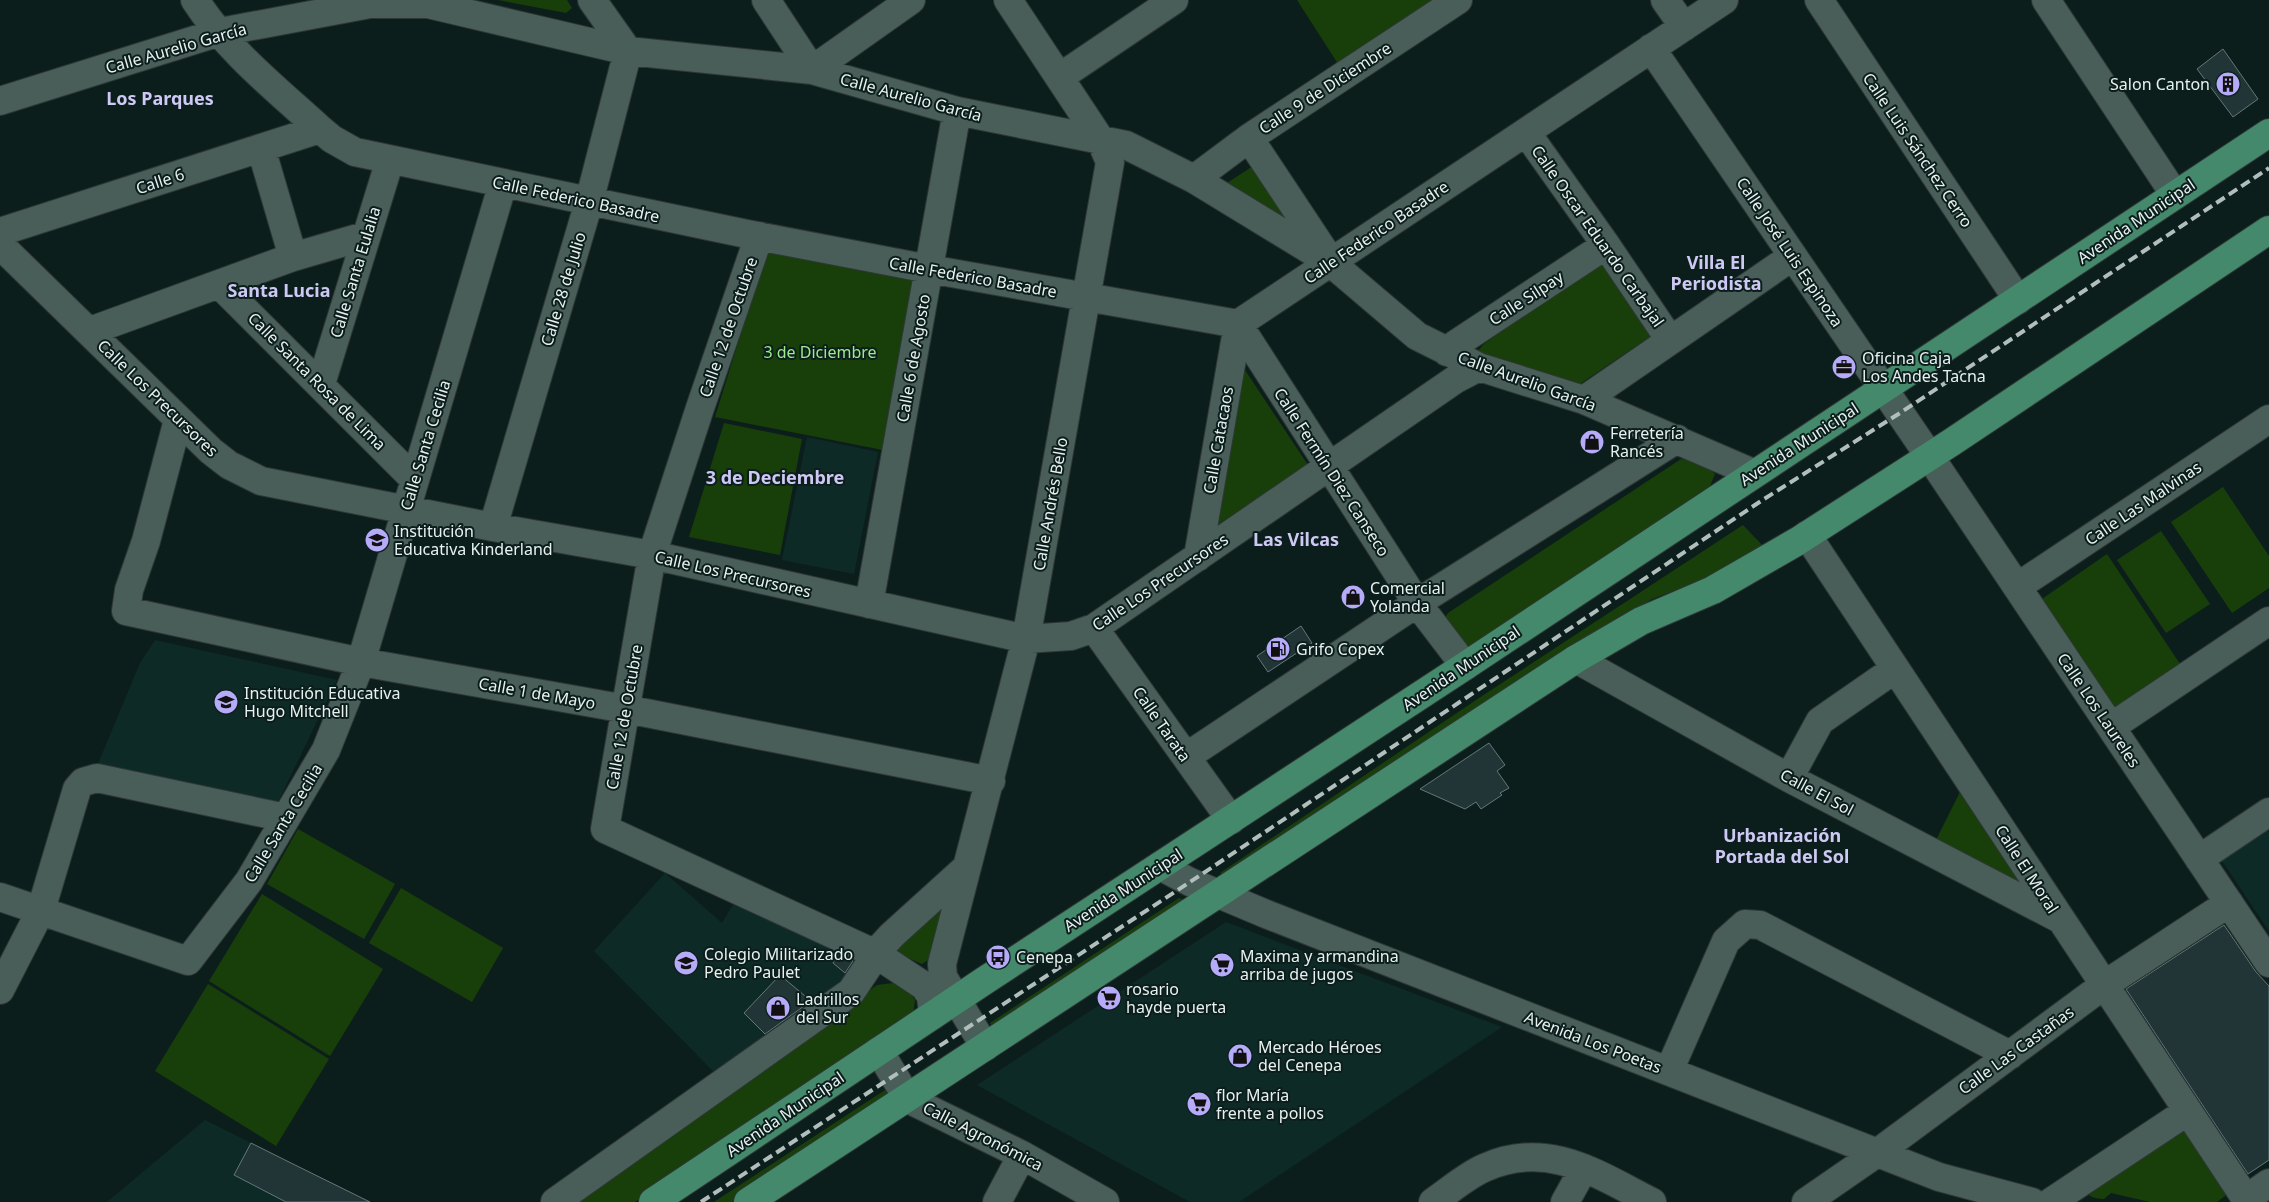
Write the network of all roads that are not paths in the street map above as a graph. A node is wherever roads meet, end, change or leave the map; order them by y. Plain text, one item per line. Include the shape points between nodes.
1 (195, 0) edge
2 (592, 0) edge
3 (766, 0) edge
4 (911, 0) edge
5 (1008, 0) edge
6 (1174, 0) edge
7 (1458, 0) edge
8 (1665, 0) edge
9 (1724, 0) edge
10 (1819, 0) edge
11 (2046, 0) edge
12 (368, 2) edge
13 (1684, 27) junction
14 (220, 32) junction
15 (1651, 48) junction
16 (628, 51) junction
17 (812, 70) junction
18 (1060, 77) junction
19 (0, 101) edge
20 (957, 111) junction
21 (320, 129) junction
22 (1526, 132) junction
23 (2269, 133) edge
24 (1249, 138) junction
25 (1100, 140) junction
26 (261, 148) junction
27 (390, 160) junction
28 (1194, 179) junction
29 (503, 184) junction
30 (2174, 195) junction
31 (589, 202) junction
32 (2269, 230) edge
33 (0, 232) edge
34 (365, 236) junction
35 (760, 236) junction
36 (0, 245) edge
37 (1606, 245) junction
38 (1793, 256) junction
39 (293, 257) junction
40 (1330, 262) junction
41 (929, 269) junction
42 (219, 284) junction
43 (1086, 297) junction
44 (2018, 300) junction
45 (1238, 324) junction
46 (90, 331) junction
47 (1670, 340) junction
48 (1447, 352) junction
49 (1479, 368) junction
50 (321, 384) junction
51 (1884, 389) junction
52 (1584, 400) junction
53 (2269, 419) edge
54 (178, 420) junction
55 (1677, 439) junction
56 (1930, 457) junction
57 (1328, 467) junction
58 (1753, 473) junction
59 (414, 479) junction
60 (406, 508) junction
61 (493, 527) junction
62 (1807, 536) junction
63 (652, 555) junction
64 (1198, 557) junction
65 (2017, 587) junction
66 (1417, 603) junction
67 (869, 604) junction
68 (2269, 621) edge
69 (1094, 628) junction
70 (1026, 640) junction
71 (1576, 659) junction
72 (360, 662) junction
73 (1465, 666) junction
74 (1895, 669) junction
75 (626, 709) junction
76 (2111, 727) junction
77 (1186, 757) junction
78 (1789, 778) junction
79 (991, 781) junction
80 (2269, 812) edge
81 (286, 818) junction
82 (1231, 820) junction
83 (2199, 859) junction
84 (1160, 866) junction
85 (967, 867) junction
86 (1219, 894) junction
87 (0, 897) edge
88 (2230, 904) junction
89 (41, 910) junction
90 (2061, 920) junction
91 (876, 954) junction
92 (2269, 963) edge
93 (2104, 985) junction
94 (0, 990) edge
95 (957, 998) junction
96 (933, 1015) junction
97 (985, 1047) junction
98 (879, 1051) junction
99 (2010, 1054) junction
100 (1669, 1072) junction
101 (908, 1099) junction
102 (2188, 1111) junction
103 (1877, 1153) junction
104 (1022, 1155) junction
105 (1584, 1168) junction
106 (2269, 1183) edge
107 (2245, 1200) edge
108 (556, 1202) edge
109 (652, 1202) edge
110 (748, 1202) edge
111 (997, 1202) edge
112 (1105, 1202) edge
113 (1433, 1202) edge
114 (1565, 1202) edge
115 (1652, 1202) edge
116 (1806, 1202) edge
117 (2032, 1202) edge
118 (2051, 1202) edge

1 - 14 street, Calle Federico Basadre
2 - 16 street
3 - 17 street
4 - 17 street
5 - 18 street, Calle Andrés Bello
6 - 18 street
7 - 24 street, Calle 9 de Diciembre
8 - 13 street
9 - 13 street, Calle Federico Basadre
10 - 44 street, Calle Luis Sánchez Cerro
11 - 30 street
12 - 14 street, Calle Aurelio García
12 - 16 street, Calle Aurelio García via 428,4
13 - 15 street, Calle Federico Basadre
14 - 19 street, Calle Aurelio García
14 - 21 street, Calle Federico Basadre via 247,63
15 - 22 street, Calle Federico Basadre
15 - 38 street, Calle José Luis Espinoza
16 - 17 street, Calle Aurelio García
16 - 31 street, Calle 28 de Julio
17 - 20 street, Calle Aurelio García
18 - 25 street, Calle Andrés Bello
20 - 25 street, Calle Aurelio García
20 - 41 street, Calle 6 de Agosto
21 - 26 street, Calle 6
21 - 27 street, Calle Federico Basadre via 355,152
22 - 37 street, Calle Oscar Eduardo Carbajal
22 - 40 street, Calle Federico Basadre
23 - 30 main road, Avenida Municipal
24 - 28 street, Calle 9 de Diciembre
24 - 40 street
25 - 28 street, Calle Aurelio García via 1126,145
25 - 43 street, Calle Andrés Bello via 1110,162
26 - 33 street, Calle 6
26 - 39 street
27 - 29 street, Calle Federico Basadre
27 - 34 street, Calle Santa Eulalia
28 - 40 street, Calle Aurelio García
29 - 31 street, Calle Federico Basadre
29 - 59 street, Calle Santa Cecilia
30 - 44 main road, Avenida Municipal
31 - 35 street, Calle Federico Basadre
31 - 61 street, Calle 28 de Julio
32 - 56 main road
34 - 39 street
34 - 50 street, Calle Santa Eulalia
35 - 41 street, Calle Federico Basadre
35 - 63 street, Calle 12 de Octubre
36 - 46 street, Calle Los Precursores
37 - 47 street, Calle Oscar Eduardo Carbajal
37 - 48 street, Calle Silpay
38 - 47 street
38 - 51 street, Calle José Luis Espinoza
39 - 42 street
40 - 45 street, Calle Federico Basadre
40 - 48 street, Calle Aurelio García via 1417,336
41 - 43 street, Calle Federico Basadre
41 - 67 street, Calle 6 de Agosto
42 - 46 street
42 - 50 street, Calle Santa Rosa de Lima
43 - 45 street, Calle Federico Basadre
43 - 70 street, Calle Andrés Bello
44 - 51 main road, Avenida Municipal
45 - 57 street, Calle Fermín Diez Canseco
45 - 64 street, Calle Catacaos
46 - 54 street, Calle Los Precursores
47 - 52 street
48 - 49 street, Calle Aurelio García
49 - 52 street, Calle Aurelio García
49 - 57 street, Calle Los Precursores via 1456,379
50 - 59 street, Calle Santa Rosa de Lima
51 - 56 street, Calle José Luis Espinoza
51 - 58 main road, Avenida Municipal
52 - 55 street, Calle Aurelio García
53 - 65 street, Calle Las Malvinas
54 - 60 street, Calle Los Precursores via 211,452 261,481
54 - 72 street, Calle 1 de Mayo via 146,542 128,590 126,611
55 - 58 street, Calle Aurelio García
55 - 66 street
56 - 62 main road
56 - 65 street, Calle Los Laureles
57 - 64 street, Calle Los Precursores
57 - 66 street, Calle Fermín Diez Canseco
58 - 73 main road, Avenida Municipal
59 - 60 street, Calle Santa Cecilia
60 - 61 street, Calle Los Precursores
60 - 72 street, Calle Santa Cecilia
61 - 63 street, Calle Los Precursores
62 - 71 main road via 1720,586 1641,621
62 - 74 street, Calle El Moral
63 - 67 street, Calle Los Precursores
63 - 75 street, Calle 12 de Octubre
64 - 69 street, Calle Los Precursores
65 - 76 street, Calle Los Laureles
66 - 73 street, Calle Fermín Diez Canseco
66 - 77 street
67 - 70 street, Calle Los Precursores
68 - 76 street
69 - 70 street, Calle Los Precursores via 1071,636
69 - 77 street, Calle Tarata
70 - 79 street, Calle Andrés Bello
71 - 78 street, Calle El Sol
71 - 86 main road
72 - 75 street, Calle 1 de Mayo
72 - 81 street, Calle Santa Cecilia via 326,750
73 - 82 main road, Avenida Municipal
74 - 78 street via 1820,721
74 - 90 street, Calle El Moral
75 - 79 street, Calle 1 de Mayo
75 - 91 street, Calle 12 de Octubre via 605,829
76 - 83 street, Calle Los Laureles
77 - 82 street, Calle Tarata
78 - 90 street, Calle El Sol
79 - 85 street, Calle Andrés Bello
80 - 83 street
81 - 89 street, Calle Santa Cecilia via 249,881 188,961
81 - 89 street via 91,778 77,789
82 - 84 main road, Avenida Municipal
83 - 88 street, Calle Los Laureles
84 - 86 street, Avenida Los Poetas
84 - 95 main road, Avenida Municipal
85 - 91 street via 892,935
85 - 95 street, Calle Andrés Bello via 942,964 944,977
86 - 97 main road
86 - 100 street, Avenida Los Poetas
87 - 89 street
88 - 92 street, Calle Los Laureles
88 - 93 street, Calle Las Castañas
89 - 94 street
90 - 93 street, Calle El Moral
91 - 96 street, Calle 12 de Octubre via 924,986 931,996
91 - 108 street via 850,992
93 - 99 street, Calle Las Castañas
93 - 102 street, Calle El Moral
95 - 96 main road, Avenida Municipal
95 - 97 street, Calle Andrés Bello
96 - 98 main road, Avenida Municipal
97 - 101 main road
98 - 101 street, Calle Agronómica
98 - 109 main road, Avenida Municipal
99 - 100 street via 1760,925 1745,924 1726,941
99 - 103 street, Calle Las Castañas
100 - 103 street, Avenida Los Poetas
101 - 104 street, Calle Agronómica
101 - 110 main road
102 - 107 street, Calle El Moral
102 - 118 street
103 - 116 street, Calle Las Castañas
103 - 117 street, Avenida Los Poetas via 1939,1177
104 - 111 street
104 - 112 street, Calle Agronómica
105 - 113 street via 1550,1158 1515,1158 1482,1168
105 - 114 street
105 - 115 street
106 - 107 street

